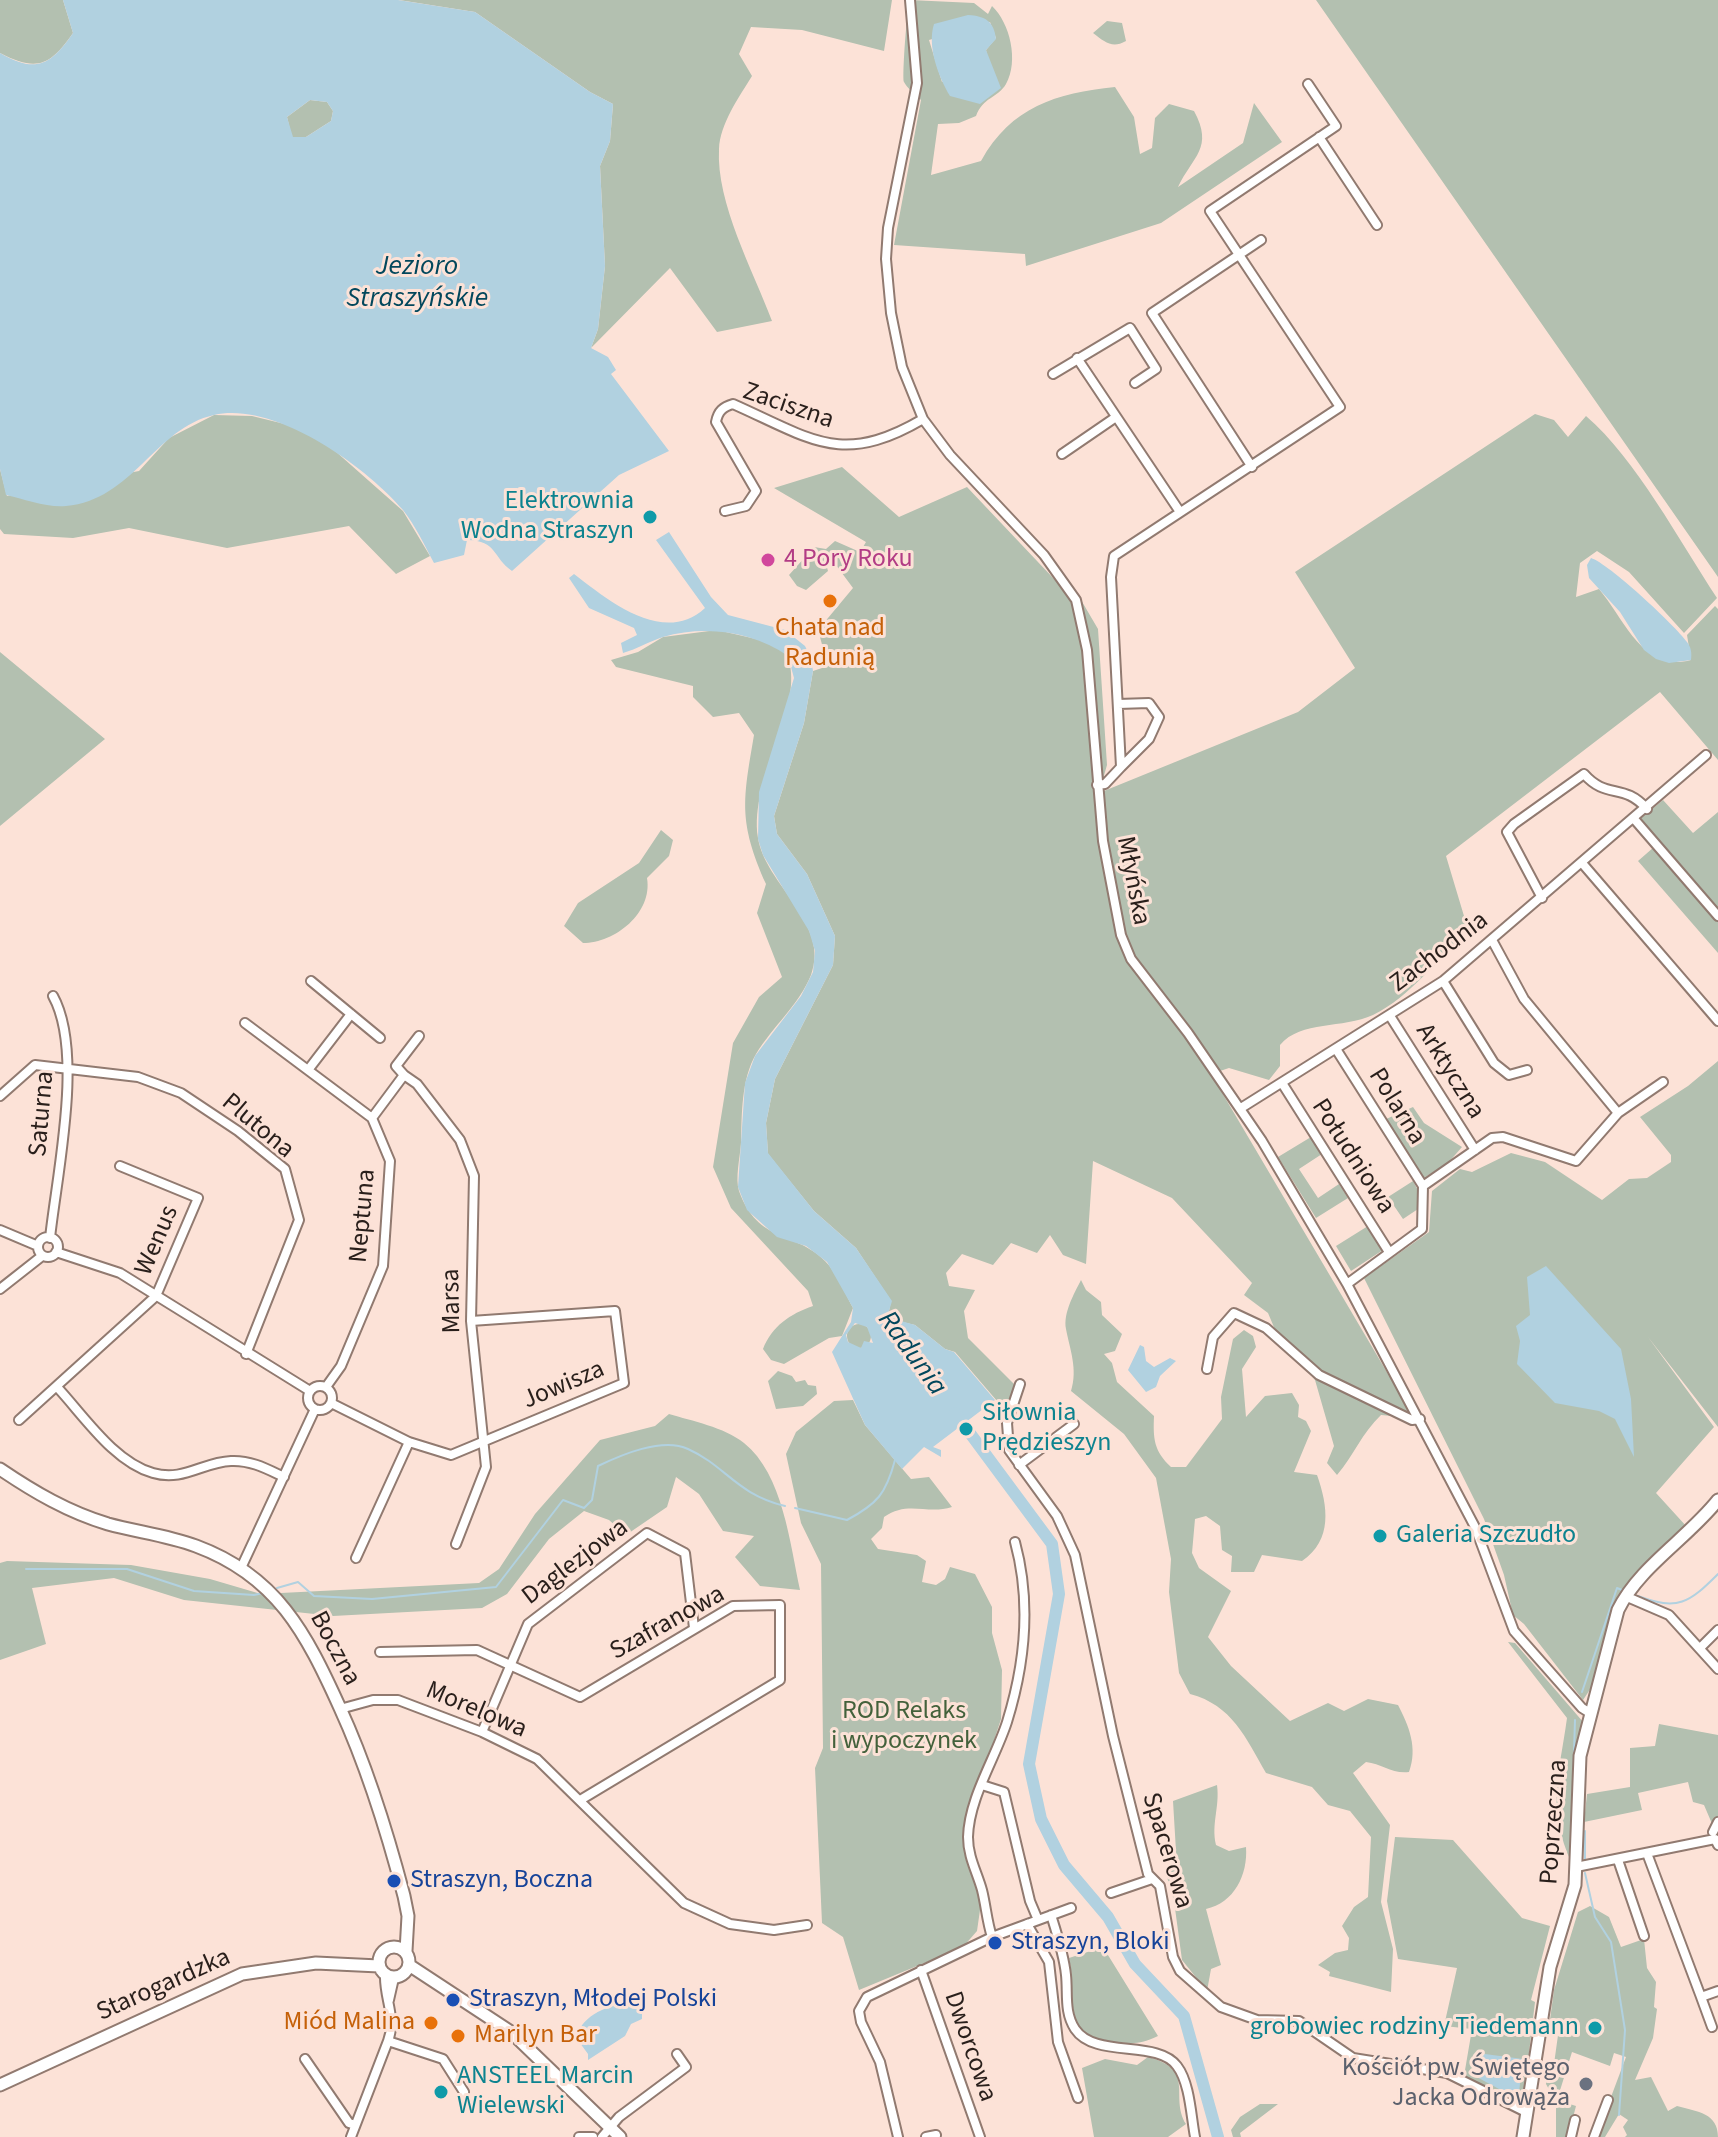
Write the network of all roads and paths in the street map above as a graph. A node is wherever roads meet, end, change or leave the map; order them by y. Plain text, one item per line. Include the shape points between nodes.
1 (910, 0) edge
2 (1308, 84) dead end
3 (1319, 137) junction
4 (1377, 225) dead end
5 (1261, 240) dead end
6 (1239, 255) junction
7 (1077, 358) junction
8 (1053, 374) dead end
9 (1135, 383) dead end
10 (1116, 417) junction
11 (923, 419) junction
12 (1062, 454) dead end
13 (1252, 467) junction
14 (725, 511) dead end
15 (1180, 512) junction
16 (1118, 704) junction
17 (1706, 755) dead end
18 (1121, 767) junction
19 (1097, 785) junction
20 (1647, 809) junction
21 (1635, 820) junction
22 (1582, 863) junction
23 (1542, 898) junction
24 (1718, 916) edge
25 (1492, 940) junction
26 (311, 981) dead end
27 (1443, 981) junction
28 (53, 996) dead end
29 (351, 1014) junction
30 (1390, 1016) junction
31 (1718, 1021) edge
32 (245, 1023) dead end
33 (419, 1036) dead end
34 (380, 1038) dead end
35 (1336, 1049) junction
36 (69, 1069) junction
37 (308, 1070) junction
38 (1527, 1070) dead end
39 (404, 1075) junction
40 (1663, 1082) dead end
41 (1282, 1083) junction
42 (0, 1096) edge
43 (1241, 1108) junction
44 (1618, 1113) junction
45 (372, 1118) junction
46 (1475, 1150) junction
47 (120, 1166) dead end
48 (1423, 1186) junction
49 (0, 1230) edge
50 (50, 1238) junction
51 (38, 1246) junction
52 (56, 1252) junction
53 (1389, 1252) junction
54 (42, 1256) junction
55 (1347, 1284) junction
56 (0, 1289) edge
57 (156, 1296) junction
58 (471, 1321) junction
59 (246, 1354) junction
60 (1207, 1369) dead end
61 (1020, 1384) dead end
62 (57, 1387) junction
63 (326, 1387) junction
64 (310, 1391) junction
65 (331, 1403) junction
66 (315, 1409) junction
67 (1420, 1419) junction
68 (19, 1420) dead end
69 (1074, 1424) dead end
70 (409, 1442) junction
71 (485, 1442) junction
72 (1019, 1465) junction
73 (0, 1469) edge
74 (284, 1477) junction
75 (1718, 1500) edge
76 (1015, 1542) dead end
77 (456, 1544) dead end
78 (356, 1558) dead end
79 (241, 1568) junction
80 (1625, 1596) junction
81 (694, 1628) junction
82 (1718, 1630) edge
83 (1700, 1648) junction
84 (380, 1652) dead end
85 (510, 1666) junction
86 (1718, 1669) edge
87 (340, 1709) junction
88 (1590, 1713) junction
89 (482, 1732) junction
90 (982, 1785) junction
91 (582, 1799) junction
92 (1718, 1822) edge
93 (1713, 1832) dead end
94 (1718, 1845) edge
95 (1648, 1856) junction
96 (1618, 1860) junction
97 (1576, 1867) junction
98 (1152, 1879) junction
99 (1111, 1893) dead end
100 (1071, 1908) dead end
101 (1051, 1915) junction
102 (1038, 1920) junction
103 (1027, 1924) junction
104 (807, 1925) dead end
105 (1644, 1936) dead end
106 (992, 1937) junction
107 (401, 1949) junction
108 (392, 1969) junction
109 (921, 1970) junction
110 (1718, 1991) edge
111 (1701, 1997) junction
112 (1712, 2027) dead end
113 (388, 2041) junction
114 (677, 2054) dead end
115 (305, 2059) dead end
116 (0, 2085) edge
117 (464, 2092) dead end
118 (1078, 2098) dead end
119 (1608, 2100) dead end
120 (1526, 2112) junction
121 (1575, 2120) dead end
122 (355, 2125) junction
123 (606, 2132) edge
124 (936, 2135) dead end
125 (351, 2137) edge
126 (579, 2137) edge
127 (593, 2137) edge
128 (620, 2137) edge
129 (898, 2137) edge
130 (926, 2137) edge
131 (980, 2137) edge
132 (1195, 2137) edge
133 (1523, 2137) edge
134 (1571, 2137) edge
135 (1594, 2137) edge

1 - 11 street, Młyńska via 916,96 886,259 902,367
2 - 3 street via 1336,126
3 - 4 street
3 - 6 street via 1210,211
5 - 6 street
6 - 13 street via 1152,313
6 - 13 street via 1340,407
7 - 8 street
7 - 9 street via 1130,328 1156,369
7 - 10 street
10 - 12 street
10 - 15 street
11 - 14 street, Zaciszna via 888,439 852,447 826,443 733,404 726,406 716,422 756,491 746,506
11 - 19 street, Młyńska via 1044,555 1076,600 1087,650
13 - 15 street
15 - 16 street via 1114,556
16 - 18 street
16 - 18 street via 1149,703 1159,717 1149,739
17 - 20 street, Zachodnia
18 - 19 street
19 - 43 street, Młyńska via 1114,915 1131,959
20 - 21 street, Zachodnia
20 - 23 street via 1632,794 1601,791 1584,774 1507,832
21 - 22 street, Zachodnia
21 - 24 street
22 - 23 street, Zachodnia
22 - 31 street
23 - 25 street, Zachodnia
25 - 27 street, Zachodnia
25 - 44 street via 1524,999
26 - 29 street
27 - 30 street, Zachodnia
27 - 38 street via 1501,1070 1518,1075
28 - 36 street, Saturna via 63,1013
29 - 34 street
29 - 37 street
30 - 35 street, Zachodnia
30 - 46 street, Arktyczna
32 - 37 street
33 - 39 street via 396,1066
35 - 41 street, Zachodnia
35 - 48 street, Polarna
36 - 42 street, Plutona via 35,1065
36 - 50 street, Saturna
36 - 59 street, Plutona via 138,1077 181,1093 285,1169 299,1220
37 - 45 street
39 - 45 street
39 - 58 street, Marsa via 460,1140 474,1176
40 - 44 street
41 - 43 street, Zachodnia
41 - 53 street, Południowa
43 - 55 street, Młyńska
44 - 46 street via 1576,1161 1503,1137
45 - 63 street, Neptuna via 390,1161 383,1266 341,1366
46 - 48 street
47 - 57 street, Wenus via 198,1198
48 - 53 street via 1422,1229
49 - 51 street
50 - 51 street
50 - 52 street via 57,1244
51 - 54 street
52 - 54 street
52 - 57 street via 120,1273
53 - 55 street
54 - 56 street
55 - 67 street, Młyńska
57 - 59 street
57 - 62 street, Wenus
58 - 71 street, Marsa
58 - 71 street, Jowisza via 615,1311 624,1383
59 - 64 street
60 - 67 street via 1213,1337 1234,1313 1266,1328 1319,1375 1412,1420
61 - 72 street, Spacerowa via 1006,1437
62 - 68 street, Wenus
62 - 74 street via 131,1463 153,1473 191,1474 231,1461 256,1464
63 - 64 street
63 - 65 street
64 - 66 street via 308,1401
65 - 66 street
65 - 70 street, Jowisza
66 - 74 street
67 - 88 street, Młyńska via 1475,1527 1514,1631
69 - 72 street
70 - 71 street, Jowisza via 451,1455
70 - 78 street
71 - 77 street, Marsa via 486,1467
72 - 98 street, Spacerowa via 1057,1516 1075,1555 1118,1758
73 - 79 street, Boczna via 84,1516 196,1546
74 - 79 street
75 - 80 street, Poprzeczna
76 - 90 street via 1024,1575 1021,1661 1006,1723
79 - 87 street, Boczna via 301,1627
80 - 83 street via 1669,1615
80 - 88 street, Poprzeczna
81 - 85 street, Szafranowa via 580,1697
81 - 85 street, Daglezjowa via 685,1553 647,1533 528,1624
81 - 91 street, Szafranowa via 733,1606 780,1605 780,1680
82 - 83 street
83 - 86 street
84 - 85 street, Szafranowa via 477,1650
85 - 89 street, Daglezjowa
87 - 89 street, Morelowa via 398,1700
87 - 107 street, Boczna via 379,1804 404,1896 407,1928
88 - 97 street, Poprzeczna via 1578,1775
89 - 91 street, Morelowa via 537,1759
90 - 102 street via 1004,1792
90 - 106 street via 968,1847
91 - 104 street, Morelowa via 684,1903 730,1924 774,1930
92 - 93 street
94 - 95 street via 1715,1839
95 - 96 street
95 - 111 street
96 - 97 street
96 - 105 street
97 - 120 street, Poprzeczna via 1550,1967
98 - 99 street
98 - 120 street, Spacerowa via 1160,1886 1180,1971 1221,2007 1257,2020 1299,2021 1353,2058 1447,2073
100 - 101 street, Dworcowa
101 - 102 street, Dworcowa
101 - 132 street via 1062,1954 1066,2005 1076,2030 1095,2044 1163,2056 1176,2065
102 - 103 street, Dworcowa
103 - 106 street, Dworcowa
103 - 118 street via 1049,1962 1058,2042
106 - 109 street, Dworcowa
107 - 108 street
107 - 108 street via 386,1949
108 - 113 street
108 - 116 street, Starogardzka via 354,1962 294,1964 242,1974
108 - 123 street via 431,1982 511,2032
109 - 129 street, Dworcowa via 873,1993 859,2011 880,2062
109 - 131 street, Dworcowa
110 - 111 street
111 - 112 street
113 - 117 street via 443,2059
113 - 122 street
114 - 123 street via 686,2067
115 - 122 street
119 - 135 street
120 - 133 street, Poprzeczna
121 - 134 street
122 - 125 street
123 - 128 street
124 - 130 street
126 - 127 street

